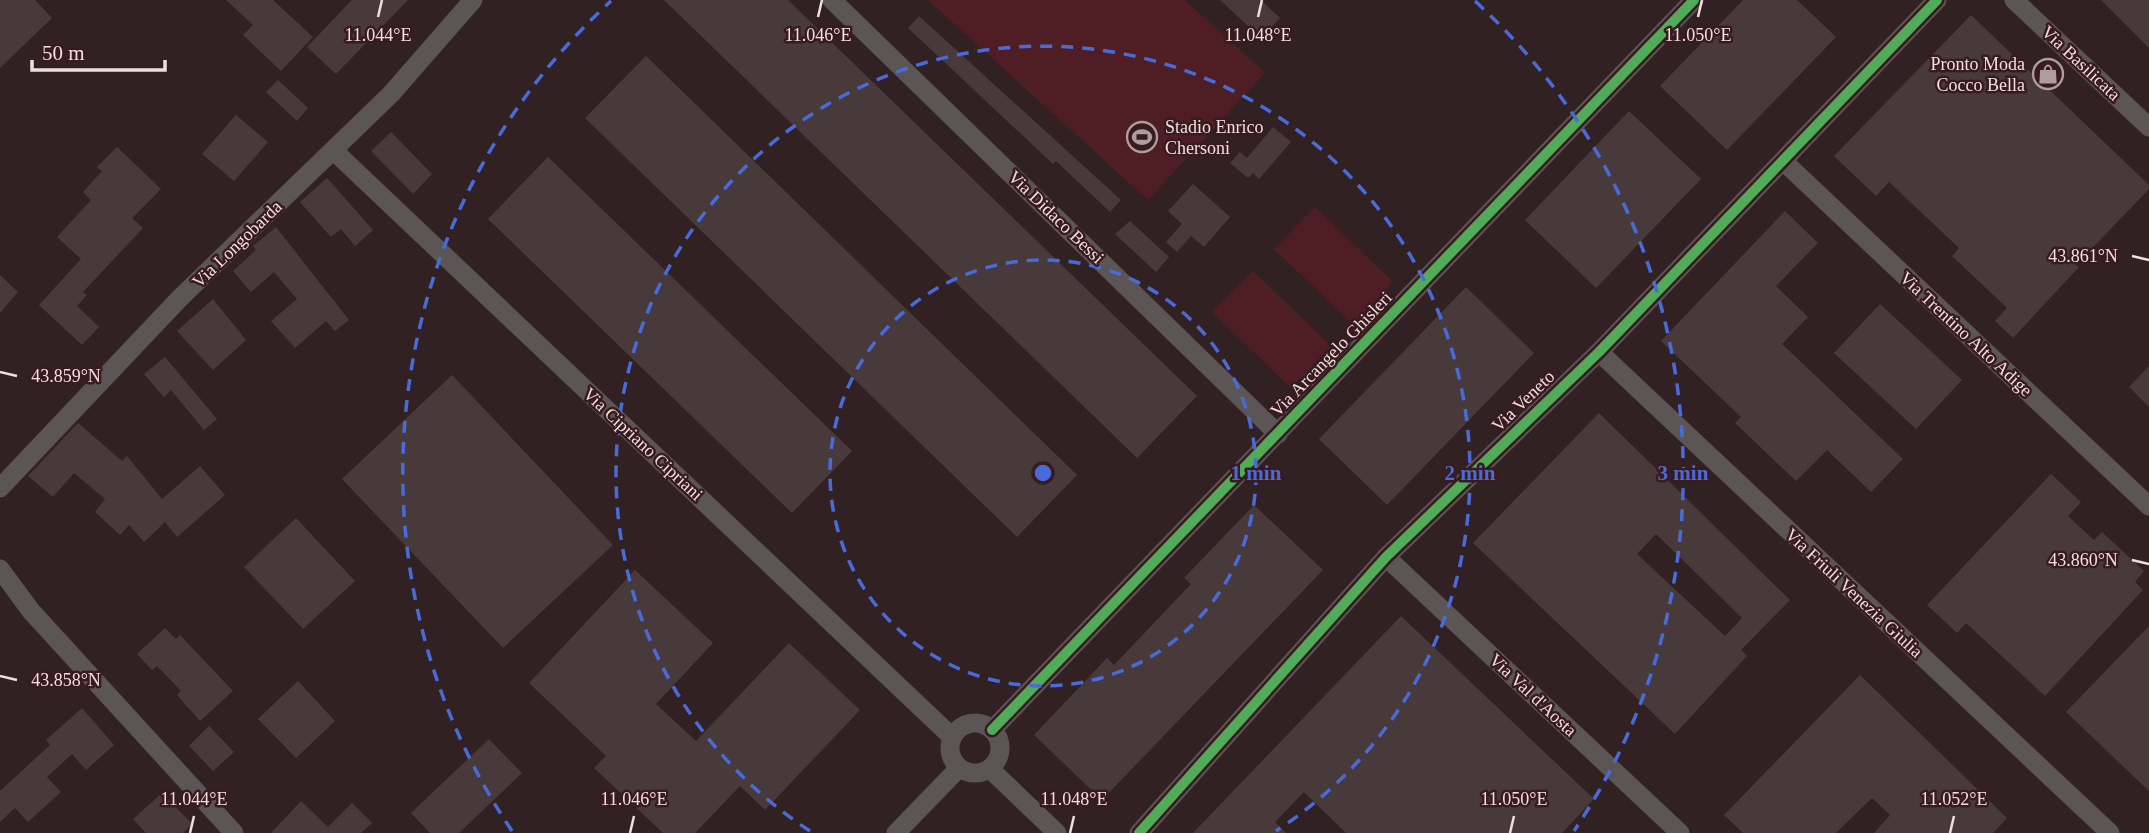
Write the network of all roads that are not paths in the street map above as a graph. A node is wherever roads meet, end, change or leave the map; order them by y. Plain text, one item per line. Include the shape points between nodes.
1 (473, 0) edge
2 (832, 0) edge
3 (1694, 0) edge
4 (1937, 0) edge
5 (2014, 0) edge
6 (2149, 127) edge
7 (334, 151) junction
8 (1783, 161) junction
9 (1599, 352) junction
10 (1278, 434) junction
11 (0, 488) edge
12 (2149, 506) edge
13 (1386, 557) junction
14 (0, 569) edge
15 (992, 730) junction
16 (953, 737) junction
17 (959, 768) junction
18 (990, 768) junction
19 (234, 833) edge
20 (896, 833) edge
21 (1057, 833) edge
22 (1139, 833) edge
23 (1680, 833) edge
24 (2110, 833) edge

1 - 7 street, Via Longobarda
2 - 10 street, Via Didaco Bessi
3 - 10 street, Via Arcangelo Ghisleri
4 - 8 street, Via Veneto
5 - 6 street, Via Basilicata
7 - 11 street, Via Longobarda via 179,299
7 - 16 street, Via Cipriano Cipriani
8 - 9 street, Via Veneto
8 - 12 street, Via Trentino Alto Adige
9 - 13 street, Via Veneto
9 - 24 street, Via Friuli Venezia Giulia
10 - 15 street, Via Arcangelo Ghisleri
13 - 22 street, Via Veneto
13 - 23 street, Via Val d'Aosta
14 - 19 street via 31,611
15 - 16 street via 970,724
15 - 18 street via 1000,750
16 - 17 street via 950,754
17 - 18 street via 974,773
17 - 20 street
18 - 21 street

